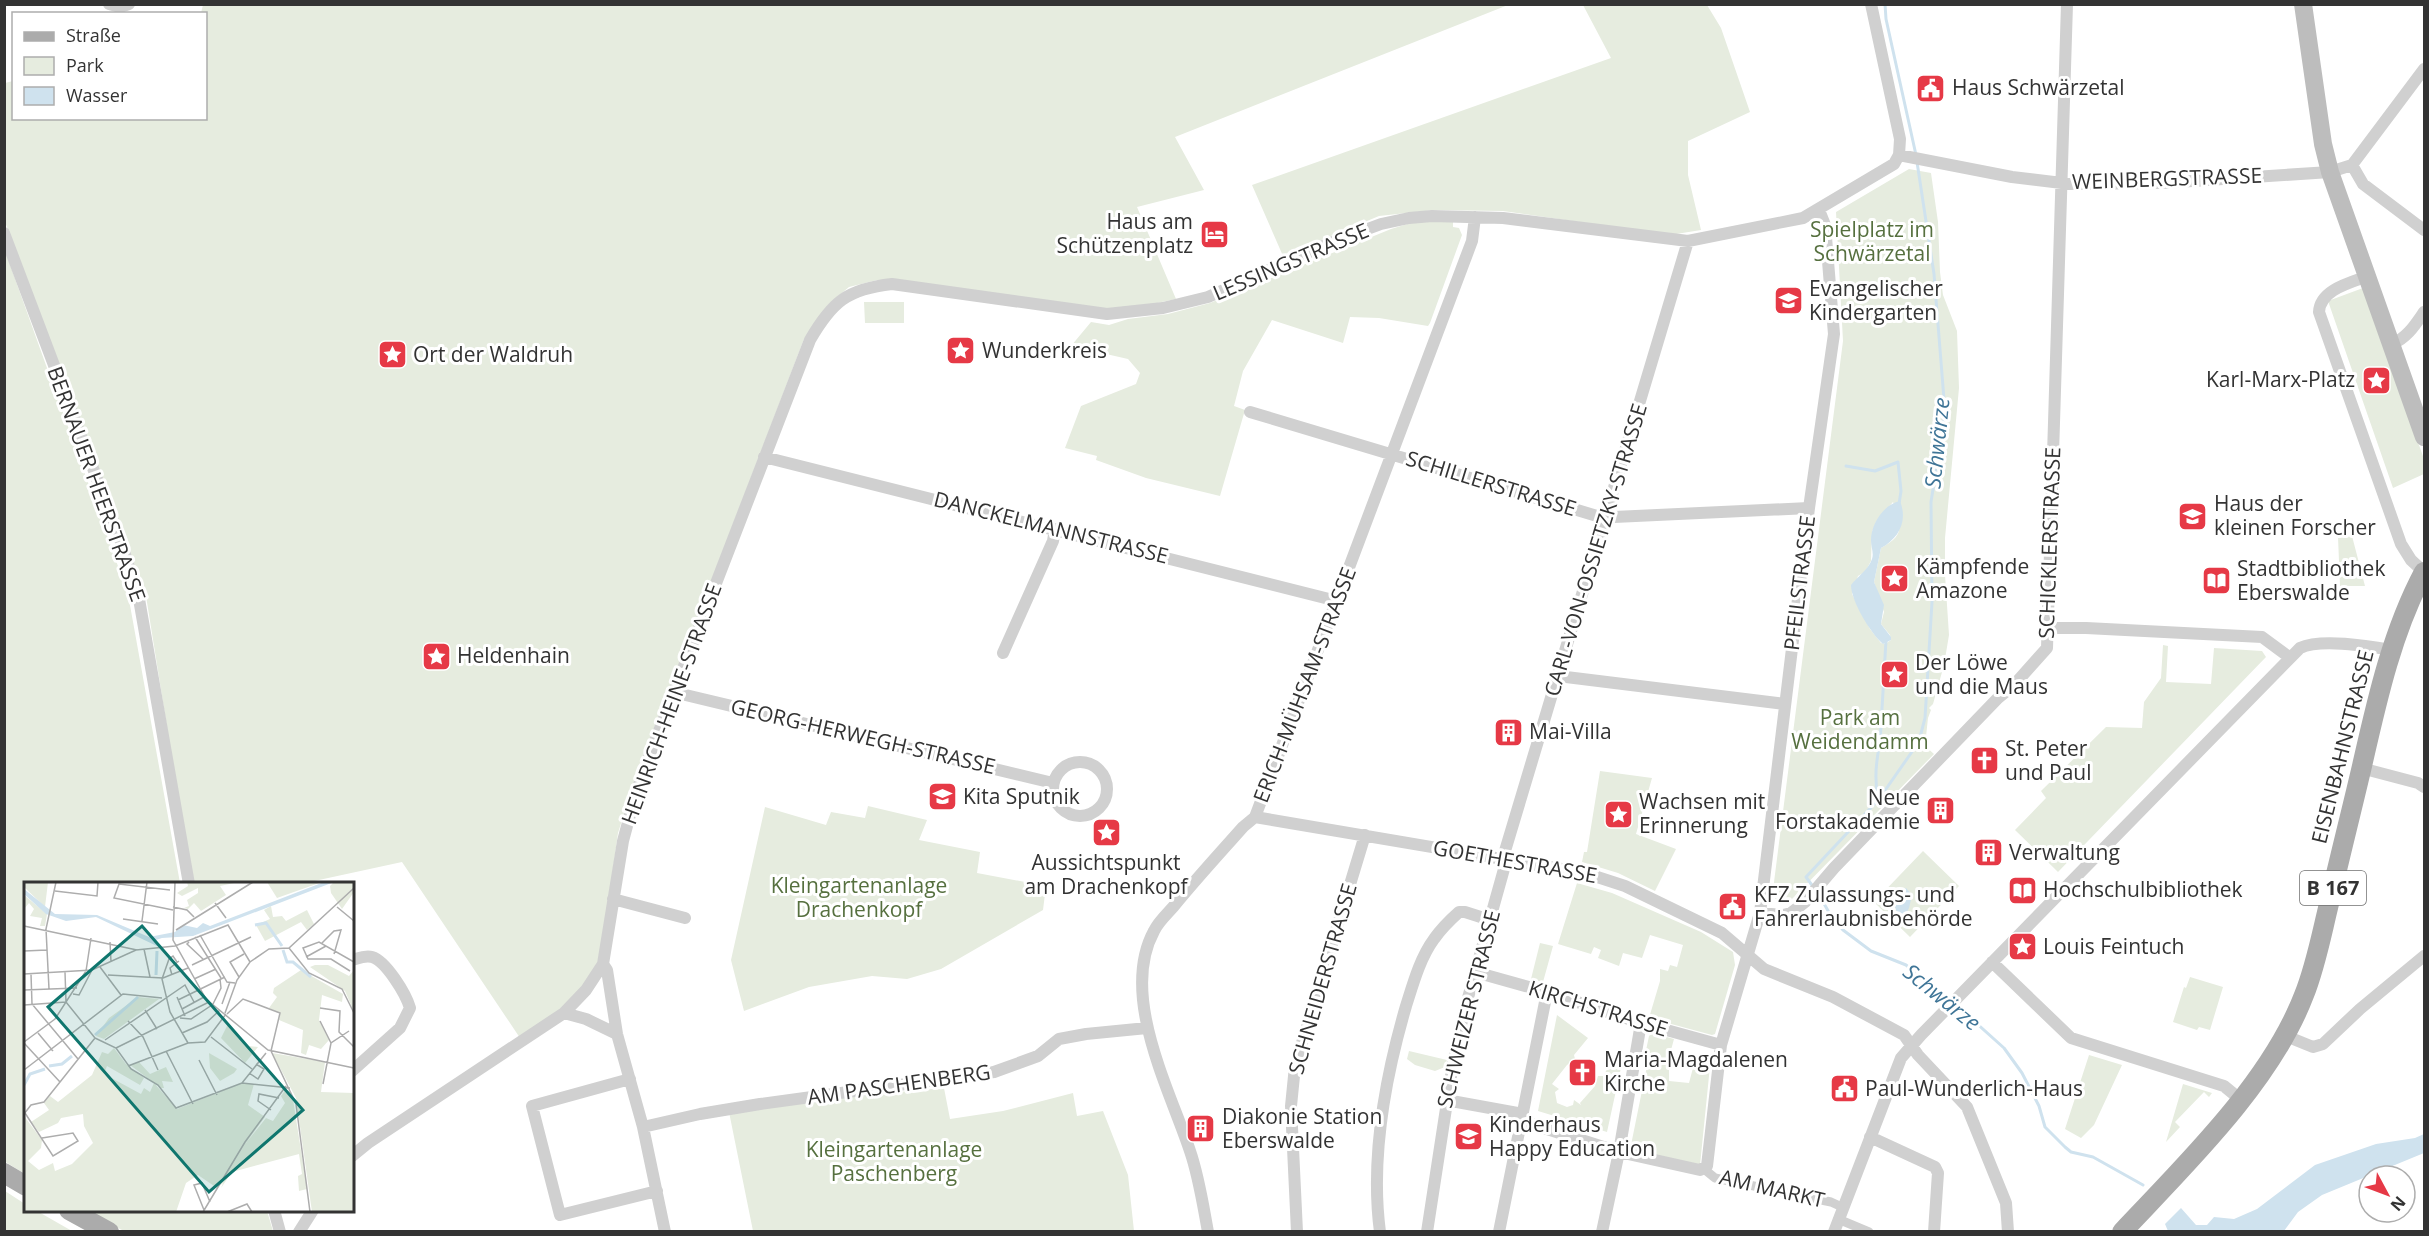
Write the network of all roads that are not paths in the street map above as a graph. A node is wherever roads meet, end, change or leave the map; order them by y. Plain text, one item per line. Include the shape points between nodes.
1 (109, 4) edge
2 (129, 4) edge
3 (1871, 4) edge
4 (2067, 4) edge
5 (2303, 4) edge
6 (2424, 69) edge
7 (1910, 157) junction
8 (2352, 165) junction
9 (2330, 172) junction
10 (2061, 182) junction
11 (1819, 210) junction
12 (1475, 218) junction
13 (2424, 230) edge
14 (4, 233) edge
15 (1688, 241) junction
16 (2368, 276) junction
17 (2424, 312) edge
18 (2392, 344) junction
19 (1250, 412) dead end
20 (2424, 437) edge
21 (1392, 455) junction
22 (764, 457) junction
23 (1809, 507) junction
24 (1605, 517) junction
25 (1055, 529) junction
26 (2424, 572) edge
27 (1336, 601) junction
28 (2048, 635) junction
29 (2391, 650) junction
30 (1003, 653) dead end
31 (2289, 657) junction
32 (1558, 676) junction
33 (673, 692) junction
34 (1785, 704) junction
35 (2361, 768) junction
36 (1053, 783) junction
37 (2424, 787) edge
38 (1256, 817) junction
39 (1365, 835) junction
40 (1505, 859) junction
41 (189, 882) edge
42 (613, 899) junction
43 (1760, 913) junction
44 (685, 918) dead end
45 (1490, 920) junction
46 (1747, 955) junction
47 (2424, 956) edge
48 (354, 960) edge
49 (1992, 962) junction
50 (603, 964) junction
51 (1475, 972) junction
52 (1547, 992) junction
53 (564, 1013) junction
54 (1641, 1023) junction
55 (1147, 1028) junction
56 (617, 1034) junction
57 (2286, 1036) junction
58 (1721, 1045) junction
59 (1912, 1045) junction
60 (354, 1069) edge
61 (630, 1079) junction
62 (1446, 1100) junction
63 (2241, 1100) junction
64 (1523, 1117) junction
65 (644, 1127) junction
66 (1870, 1137) junction
67 (1619, 1152) junction
68 (354, 1154) edge
69 (1704, 1169) junction
70 (4, 1173) edge
71 (24, 1185) edge
72 (657, 1191) junction
73 (73, 1212) edge
74 (275, 1212) edge
75 (312, 1212) edge
76 (1838, 1219) edge
77 (109, 1232) edge
78 (280, 1232) edge
79 (300, 1232) edge
80 (665, 1232) edge
81 (1208, 1232) edge
82 (1297, 1232) edge
83 (1380, 1232) edge
84 (1427, 1232) edge
85 (1499, 1232) edge
86 (1602, 1232) edge
87 (1869, 1232) edge
88 (1934, 1232) edge
89 (2008, 1232) edge
90 (2122, 1232) edge

1 - 2 street
3 - 7 street via 1900,139
4 - 10 street, SCHICKLERSTRASSE
5 - 9 main road
6 - 8 street
7 - 10 street, WEINBERGSTRASSE via 2012,177
7 - 11 street, LESSINGSTRASSE
8 - 9 street, WEINBERGSTRASSE
8 - 13 street via 2363,183
9 - 10 street, WEINBERGSTRASSE via 2162,183
9 - 16 main road
10 - 28 street, SCHICKLERSTRASSE
11 - 15 street, LESSINGSTRASSE via 1793,221
11 - 23 street, PFEILSTRASSE via 1825,225 1834,334
12 - 15 street, LESSINGSTRASSE via 1503,218
12 - 21 street, ERICH-MÜHSAM-STRASSE via 1472,241
12 - 22 street, LESSINGSTRASSE via 1432,216 1381,224 1208,297 1131,313 1080,311 921,286 869,286 841,299 817,327
14 - 41 street, BERNAUER HEERSTRASSE via 139,599
15 - 24 street, CARL-VON-OSSIETZKY-STRASSE
16 - 18 main road
16 - 26 street via 2325,295 2319,312 2401,544
17 - 18 street via 2409,333
18 - 20 main road
19 - 21 street, SCHILLERSTRASSE
21 - 24 street, SCHILLERSTRASSE
21 - 27 street, ERICH-MÜHSAM-STRASSE
22 - 25 street, DANCKELMANNSTRASSE
22 - 33 street, HEINRICH-HEINE-STRASSE
23 - 24 street, SCHILLERSTRASSE
23 - 34 street, PFEILSTRASSE
24 - 32 street, CARL-VON-OSSIETZKY-STRASSE
25 - 27 street, DANCKELMANNSTRASSE
25 - 30 street
26 - 29 main road, EISENBAHNSTRASSE / B 167
27 - 38 street, ERICH-MÜHSAM-STRASSE
28 - 31 street via 2086,628 2262,637
28 - 43 street, SCHICKLERSTRASSE via 2044,653 1851,850 1811,897 1791,913
29 - 31 street via 2310,644
29 - 35 main road, EISENBAHNSTRASSE / B 167
31 - 49 street
32 - 34 street
32 - 40 street, CARL-VON-OSSIETZKY-STRASSE
33 - 36 street, GEORG-HERWEGH-STRASSE
33 - 42 street, HEINRICH-HEINE-STRASSE via 635,796
34 - 43 street, PFEILSTRASSE
35 - 37 street
35 - 57 main road, EISENBAHNSTRASSE / B 167 via 2307,988
36 - 36 street via 1056,801 1062,809 1079,816 1096,810 1107,795 1104,776 1090,763 1081,761 1063,767
38 - 39 street, GOETHESTRASSE
38 - 55 street, ERICH-MÜHSAM-STRASSE via 1243,827 1154,931 1143,986
39 - 40 street, GOETHESTRASSE
39 - 82 street, SCHNEIDERSTRASSE via 1295,1066 1291,1106
40 - 45 street, SCHWEIZER STRASSE
40 - 46 street, GOETHESTRASSE via 1606,879 1722,933
42 - 44 street
42 - 50 street, HEINRICH-HEINE-STRASSE
43 - 46 street, PFEILSTRASSE
45 - 51 street, SCHWEIZER STRASSE
45 - 83 street via 1459,912 1434,939 1411,991 1383,1107 1377,1167
46 - 58 street, PFEILSTRASSE
46 - 59 street, GOETHESTRASSE via 1764,969 1833,997 1897,1031
47 - 57 street via 2323,1044 2313,1047
48 - 60 street via 374,957 383,963 410,1008 400,1028
49 - 59 street
49 - 63 street via 2071,1038 2224,1086
50 - 53 street, HEINRICH-HEINE-STRASSE
50 - 56 street via 609,978
51 - 52 street, KIRCHSTRASSE
51 - 62 street, SCHWEIZER STRASSE
52 - 54 street, KIRCHSTRASSE
52 - 64 street
53 - 56 street
53 - 68 street, HEINRICH-HEINE-STRASSE
54 - 58 street, KIRCHSTRASSE
54 - 67 street
55 - 65 street, AM PASCHENBERG via 1059,1039 1038,1056 994,1072 750,1106
55 - 81 street, ERICH-MÜHSAM-STRASSE via 1190,1152
56 - 61 street
57 - 63 main road, EISENBAHNSTRASSE / B 167
58 - 69 street, PFEILSTRASSE
59 - 66 street via 1901,1058
59 - 89 street, GOETHESTRASSE via 1970,1114 2006,1203
61 - 65 street
61 - 72 street via 532,1106 560,1215
62 - 64 street
62 - 84 street, SCHWEIZER STRASSE
63 - 90 main road, EISENBAHNSTRASSE / B 167
64 - 67 street
64 - 85 street
65 - 72 street
66 - 76 street
66 - 88 street via 1935,1167 1938,1173
67 - 69 street
67 - 86 street
69 - 76 street, AM MARKT via 1714,1178 1831,1202
70 - 71 main road
72 - 80 street
73 - 77 main road
74 - 78 street
75 - 79 street
76 - 87 street, AM MARKT

